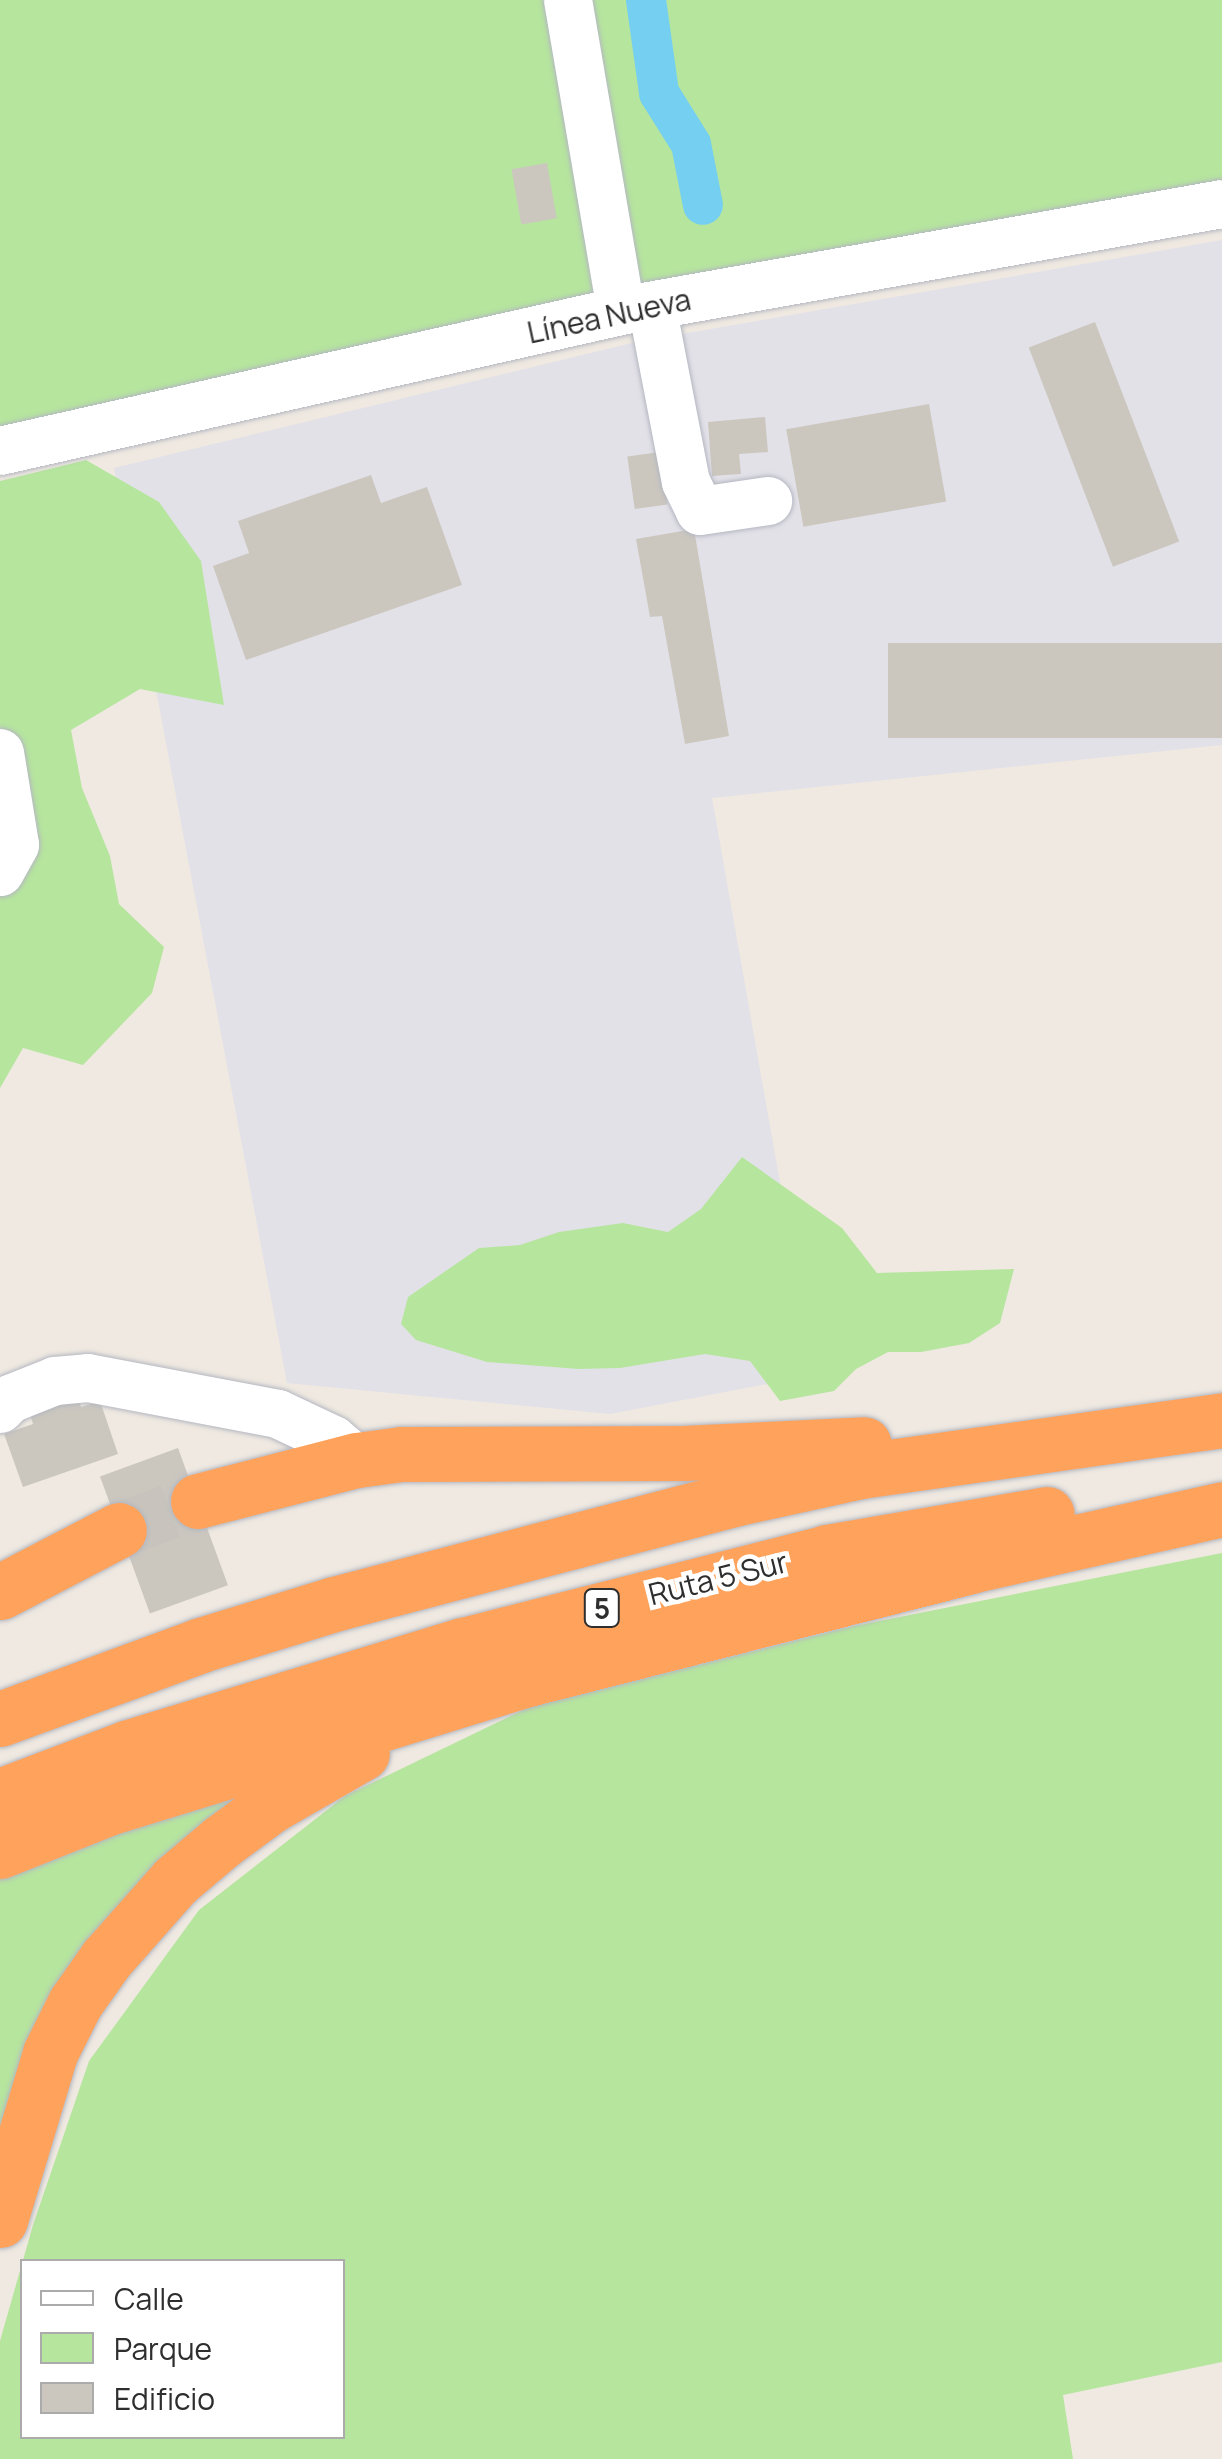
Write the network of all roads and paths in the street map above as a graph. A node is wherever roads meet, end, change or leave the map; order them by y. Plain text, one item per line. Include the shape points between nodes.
1 (568, 0) edge
2 (1222, 204) edge
3 (636, 308) junction
4 (0, 451) edge
5 (768, 501) dead end
6 (0, 754) edge
7 (0, 872) edge
8 (0, 1408) edge
9 (1222, 1420) edge
10 (1137, 1430) junction
11 (357, 1460) junction
12 (1222, 1493) edge
13 (198, 1501) tunnel mouth
14 (1222, 1509) edge
15 (119, 1530) tunnel mouth
16 (0, 1592) edge
17 (520, 1681) junction
18 (0, 1719) edge
19 (0, 1796) edge
20 (0, 1852) edge
21 (0, 2220) edge

1 - 3 street
2 - 3 street, Línea Nueva
3 - 4 street, Línea Nueva
3 - 5 street via 700,511
6 - 7 street via 14,845
8 - 11 street via 55,1381 88,1378 278,1414 333,1440
9 - 10 highway
10 - 11 highway via 682,1453 473,1451
10 - 18 highway via 861,1472 613,1528 201,1645
11 - 13 highway
12 - 19 highway, Ruta 5 Sur / 5 via 931,1531 716,1578 241,1710
14 - 17 highway
15 - 16 highway
17 - 20 highway via 108,1808
17 - 21 highway via 328,1769 175,1881 75,2003 33,2101

